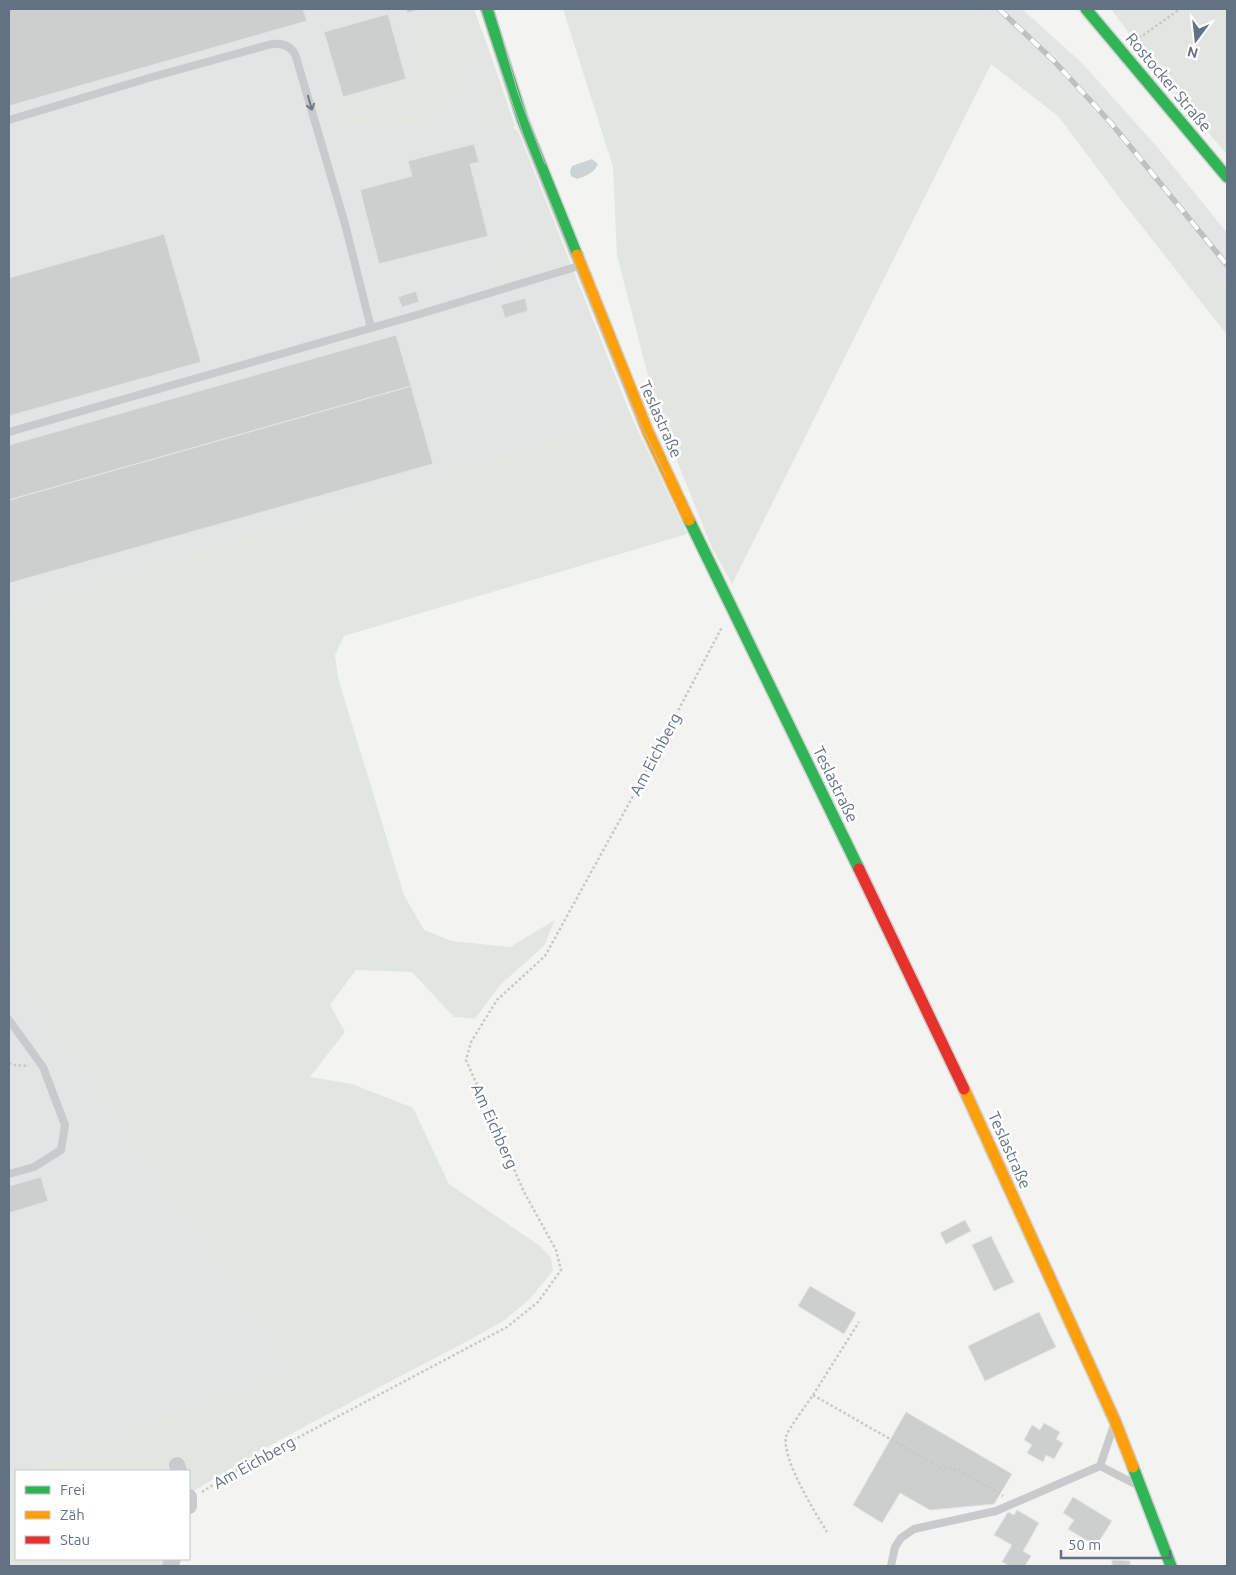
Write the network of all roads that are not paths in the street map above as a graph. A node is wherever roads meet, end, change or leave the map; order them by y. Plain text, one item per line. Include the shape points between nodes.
1 (487, 9) edge
2 (1086, 9) edge
3 (9, 120) edge
4 (1227, 176) edge
5 (581, 266) junction
6 (372, 328) junction
7 (9, 432) edge
8 (9, 1020) edge
9 (9, 1174) edge
10 (1115, 1421) junction
11 (1100, 1466) junction
12 (1142, 1487) junction
13 (891, 1566) edge
14 (1171, 1566) edge

1 - 5 street, Teslastraße via 520,114
2 - 4 street, Rostocker Straße
3 -> 6 lane via 272,44 286,45 296,57
5 - 6 lane
5 - 10 street, Teslastraße via 648,432 963,1087
6 - 7 lane
8 - 9 lane via 42,1067 65,1125 60,1150 34,1167
10 - 11 lane
10 - 12 street, Teslastraße
11 - 12 lane
11 - 13 lane via 996,1511 914,1529 895,1547
12 - 14 street, Teslastraße

